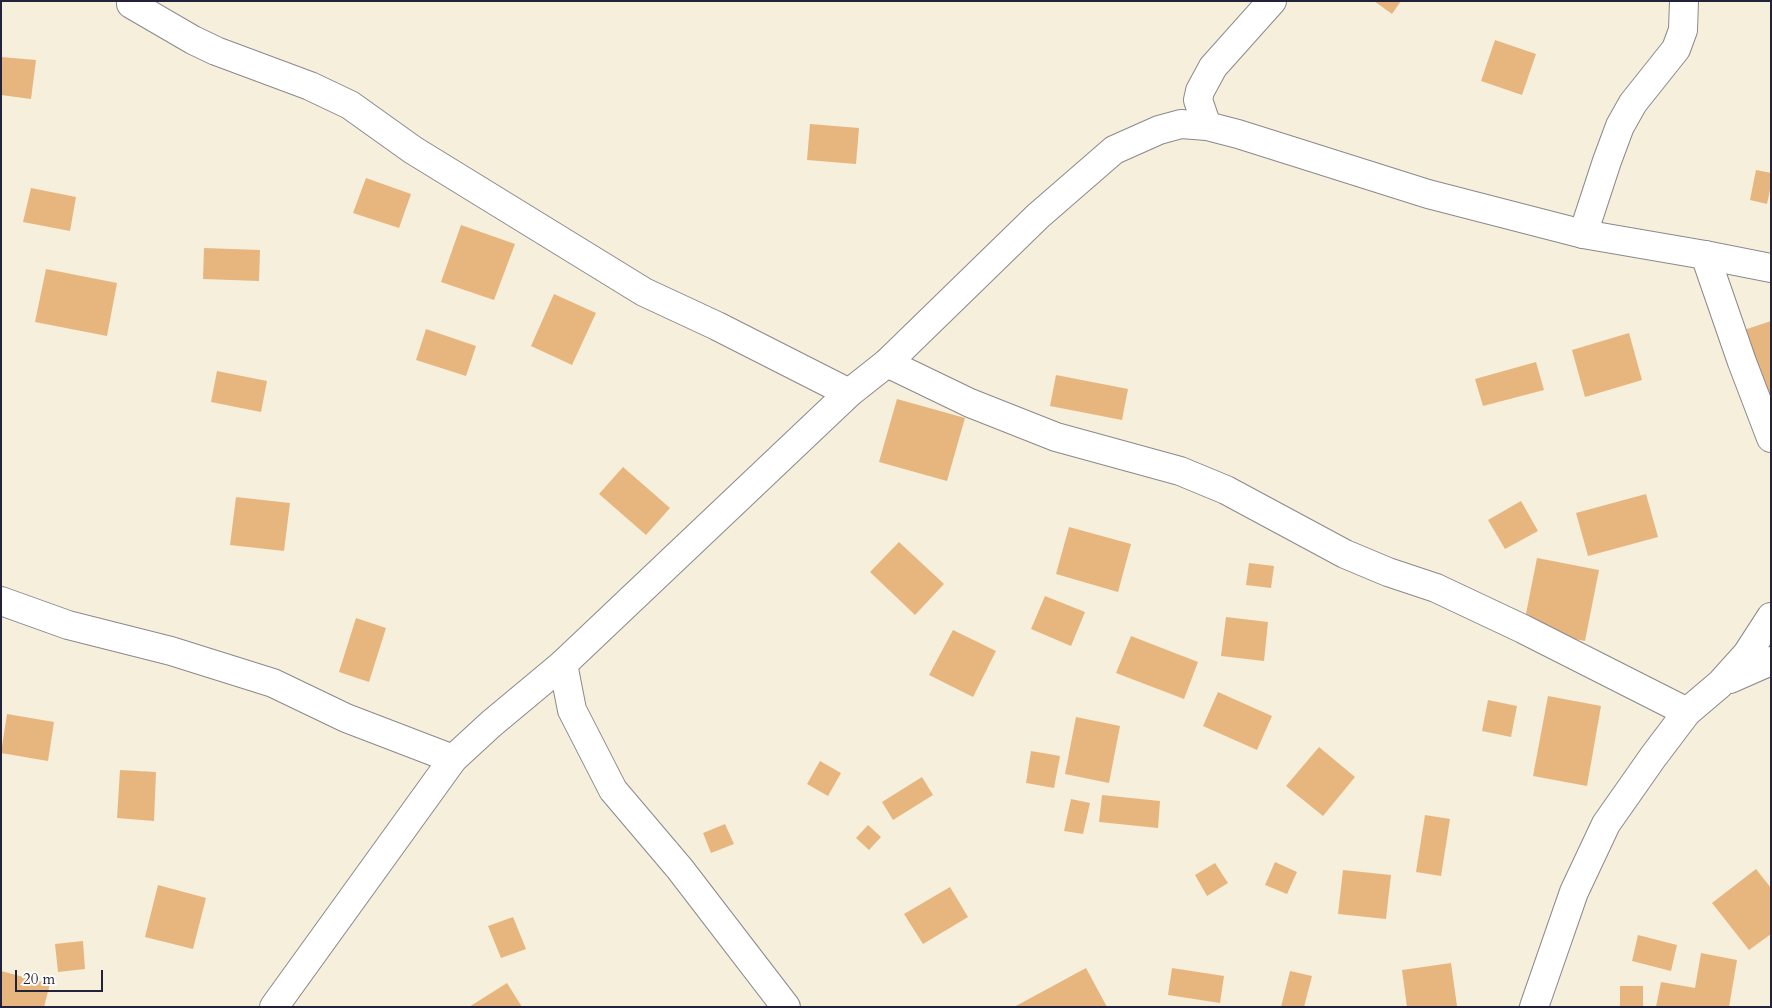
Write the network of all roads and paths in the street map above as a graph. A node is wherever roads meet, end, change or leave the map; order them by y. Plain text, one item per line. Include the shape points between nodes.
1 (1272, 1) edge
2 (1684, 1) edge
3 (131, 4) dead end
4 (1207, 126) junction
5 (1583, 234) junction
6 (1705, 255) junction
7 (1771, 268) edge
8 (887, 363) junction
9 (849, 393) junction
10 (1771, 438) edge
11 (1, 601) edge
12 (1771, 616) edge
13 (1771, 661) edge
14 (563, 664) junction
15 (1720, 684) junction
16 (1688, 712) junction
17 (453, 759) junction
18 (274, 1007) edge
19 (786, 1007) edge
20 (1534, 1007) edge

1 - 4 street via 1213,67 1200,91 1198,100
2 - 5 street via 1683,30 1676,49 1620,126
3 - 9 street via 216,51 310,86 350,105 413,150 644,292
4 - 5 street via 1428,194
4 - 8 street via 1181,124 1114,150 1038,216
5 - 6 street
6 - 7 street
6 - 10 street
8 - 9 street
8 - 16 street via 970,403 1056,437 1180,471 1226,490 1345,554 1436,588
9 - 14 street
11 - 17 street via 68,625 172,651 273,683 346,718
12 - 15 street via 1747,654
13 - 15 street
14 - 17 street
14 - 19 street via 572,710 613,790 680,869
15 - 16 street
16 - 20 street via 1606,824 1574,892
17 - 18 street

